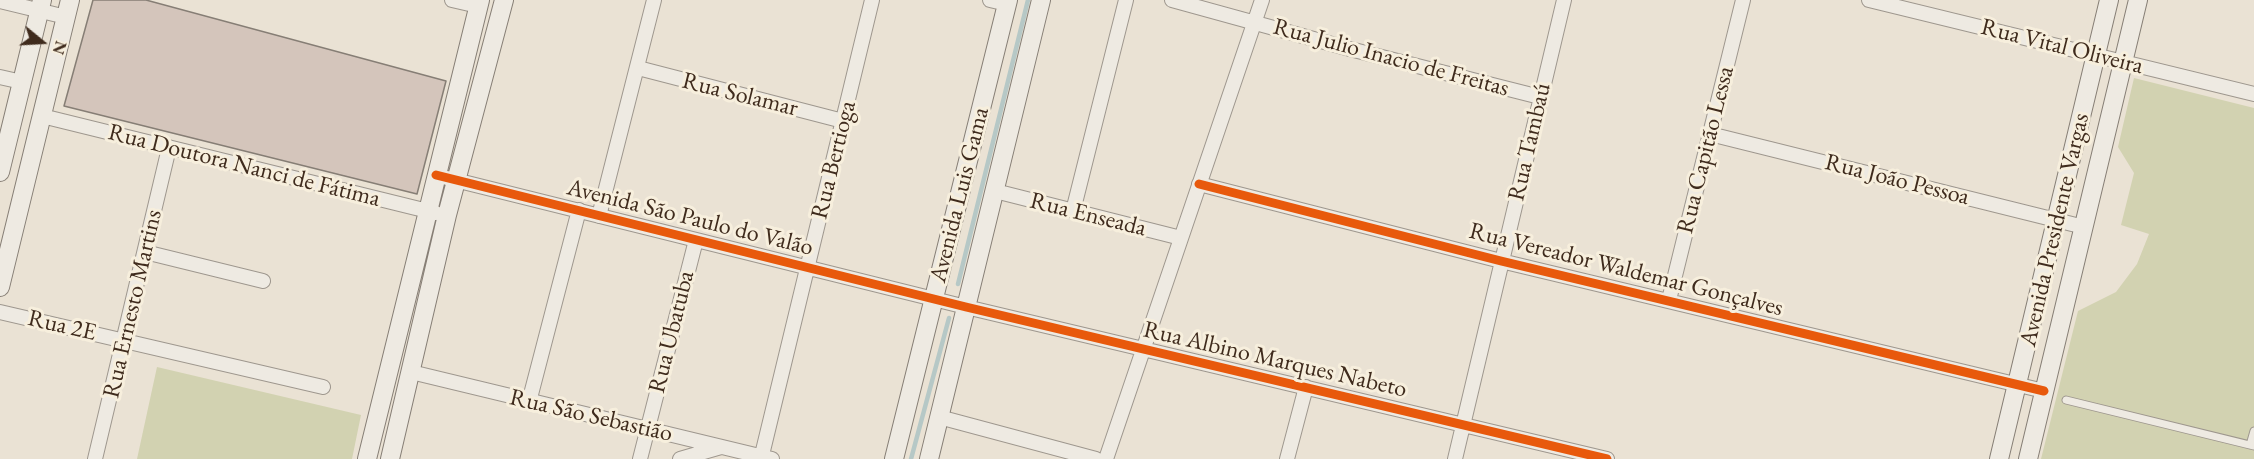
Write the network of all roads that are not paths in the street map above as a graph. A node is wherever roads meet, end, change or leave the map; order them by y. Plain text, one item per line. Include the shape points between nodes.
1 (452, 0) edge
2 (504, 0) edge
3 (654, 0) edge
4 (872, 0) edge
5 (1041, 0) edge
6 (1126, 0) edge
7 (1172, 0) edge
8 (1262, 0) edge
9 (1564, 0) edge
10 (1743, 0) edge
11 (1869, 0) edge
12 (2109, 0) edge
13 (2138, 0) edge
14 (0, 1) edge
15 (1002, 1) edge
16 (479, 3) edge
17 (41, 5) edge
18 (68, 9) edge
19 (1254, 21) junction
20 (2096, 55) junction
21 (2124, 62) junction
22 (638, 68) junction
23 (0, 77) edge
24 (22, 82) junction
25 (2254, 94) edge
26 (1540, 97) junction
27 (42, 116) junction
28 (843, 121) junction
29 (1710, 134) junction
30 (4, 142) edge
31 (169, 148) junction
32 (0, 172) edge
33 (436, 175) junction
34 (456, 180) junction
35 (1199, 184) junction
36 (995, 191) junction
37 (579, 210) junction
38 (427, 211) junction
39 (1073, 211) junction
40 (447, 215) junction
41 (599, 216) junction
42 (2058, 220) junction
43 (2084, 227) junction
44 (1181, 238) junction
45 (696, 240) junction
46 (145, 252) junction
47 (1501, 261) junction
48 (807, 268) junction
49 (263, 281) dead end
50 (0, 287) edge
51 (935, 299) junction
52 (1669, 300) junction
53 (966, 307) junction
54 (0, 312) edge
55 (124, 341) junction
56 (1144, 348) junction
57 (411, 372) junction
58 (2018, 386) junction
59 (323, 387) dead end
60 (1306, 387) junction
61 (2044, 391) junction
62 (2066, 400) dead end
63 (530, 402) junction
64 (939, 417) junction
65 (1463, 424) junction
66 (648, 429) junction
67 (2254, 431) edge
68 (722, 446) junction
69 (2252, 446) edge
70 (765, 458) edge
71 (95, 459) edge
72 (367, 459) edge
73 (390, 459) edge
74 (640, 459) edge
75 (680, 459) edge
76 (894, 459) edge
77 (929, 459) edge
78 (1096, 459) edge
79 (1106, 459) edge
80 (1287, 459) edge
81 (1455, 459) edge
82 (1607, 459) edge
83 (1999, 459) edge
84 (2028, 459) edge

1 - 16 street
2 - 34 street
3 - 22 street
4 - 28 street, Rua Bertioga
5 - 36 street, Avenida Luis Gama
6 - 39 street
7 - 19 street, Rua Julio Inacio de Freitas
8 - 19 street
9 - 26 street, Rua Tambaú
10 - 29 street, Rua Capitão Lessa
11 - 20 street, Rua Vital Oliveira
12 - 20 street, Avenida Presidente Vargas
13 - 21 street, Avenida Presidente Vargas
14 - 17 street
15 - 51 street, Avenida Luis Gama
16 - 33 street
17 - 18 street
17 - 24 street
18 - 27 street
19 - 26 street, Rua Julio Inacio de Freitas
19 - 35 street
20 - 21 street, Rua Vital Oliveira
20 - 42 street, Avenida Presidente Vargas
21 - 25 street, Rua Vital Oliveira
21 - 43 street, Avenida Presidente Vargas
22 - 28 street, Rua Solamar
22 - 41 street
23 - 24 street
24 - 30 street
26 - 47 street, Rua Tambaú
27 - 31 street, Rua Doutora Nanci de Fátima
27 - 50 street
28 - 48 street, Rua Bertioga
29 - 42 street, Rua João Pessoa
29 - 52 street, Rua Capitão Lessa
30 - 32 street
31 - 38 street, Rua Doutora Nanci de Fátima
31 - 46 street, Rua Ernesto Martins
33 - 34 street, Avenida São Paulo do Valão
33 - 38 street
34 - 37 street, Avenida São Paulo do Valão
34 - 40 street
35 - 44 street
35 - 47 street, Rua Vereador Waldemar Gonçalves
36 - 39 street, Rua Enseada
36 - 53 street, Avenida Luis Gama
37 - 41 street, Avenida São Paulo do Valão
37 - 63 street
38 - 40 street, Rua Doutora Nanci de Fátima
38 - 72 street
39 - 44 street, Rua Enseada
40 - 57 street
41 - 45 street, Avenida São Paulo do Valão
42 - 43 street, Rua João Pessoa
42 - 58 street, Avenida Presidente Vargas
43 - 61 street, Avenida Presidente Vargas
44 - 56 street
45 - 48 street, Avenida São Paulo do Valão
45 - 66 street, Rua Ubatuba
46 - 49 street
46 - 55 street, Rua Ernesto Martins
47 - 52 street, Rua Vereador Waldemar Gonçalves
47 - 65 street, Rua Tambaú
48 - 51 street, Avenida São Paulo do Valão
48 - 70 street, Rua Bertioga
51 - 53 street, Rua Albino Marques Nabeto
51 - 76 street, Avenida Luis Gama
52 - 58 street, Rua Vereador Waldemar Gonçalves
53 - 56 street, Rua Albino Marques Nabeto
53 - 64 street, Avenida Luis Gama
54 - 55 street, Rua 2E
55 - 59 street, Rua 2E
55 - 71 street, Rua Ernesto Martins
56 - 60 street, Rua Albino Marques Nabeto
56 - 79 street
57 - 63 street, Rua São Sebastião
57 - 73 street
58 - 61 street, Rua Vereador Waldemar Gonçalves
58 - 83 street, Avenida Presidente Vargas
60 - 65 street, Rua Albino Marques Nabeto
60 - 80 street
61 - 84 street, Avenida Presidente Vargas
62 - 69 lane
63 - 66 street, Rua São Sebastião
64 - 77 street, Avenida Luis Gama
64 - 78 street
65 - 81 street, Rua Tambaú
65 - 82 street, Rua Albino Marques Nabeto
66 - 68 street, Rua São Sebastião
66 - 74 street, Rua Ubatuba
67 - 69 lane
68 - 70 street, Rua São Sebastião
68 - 75 street

